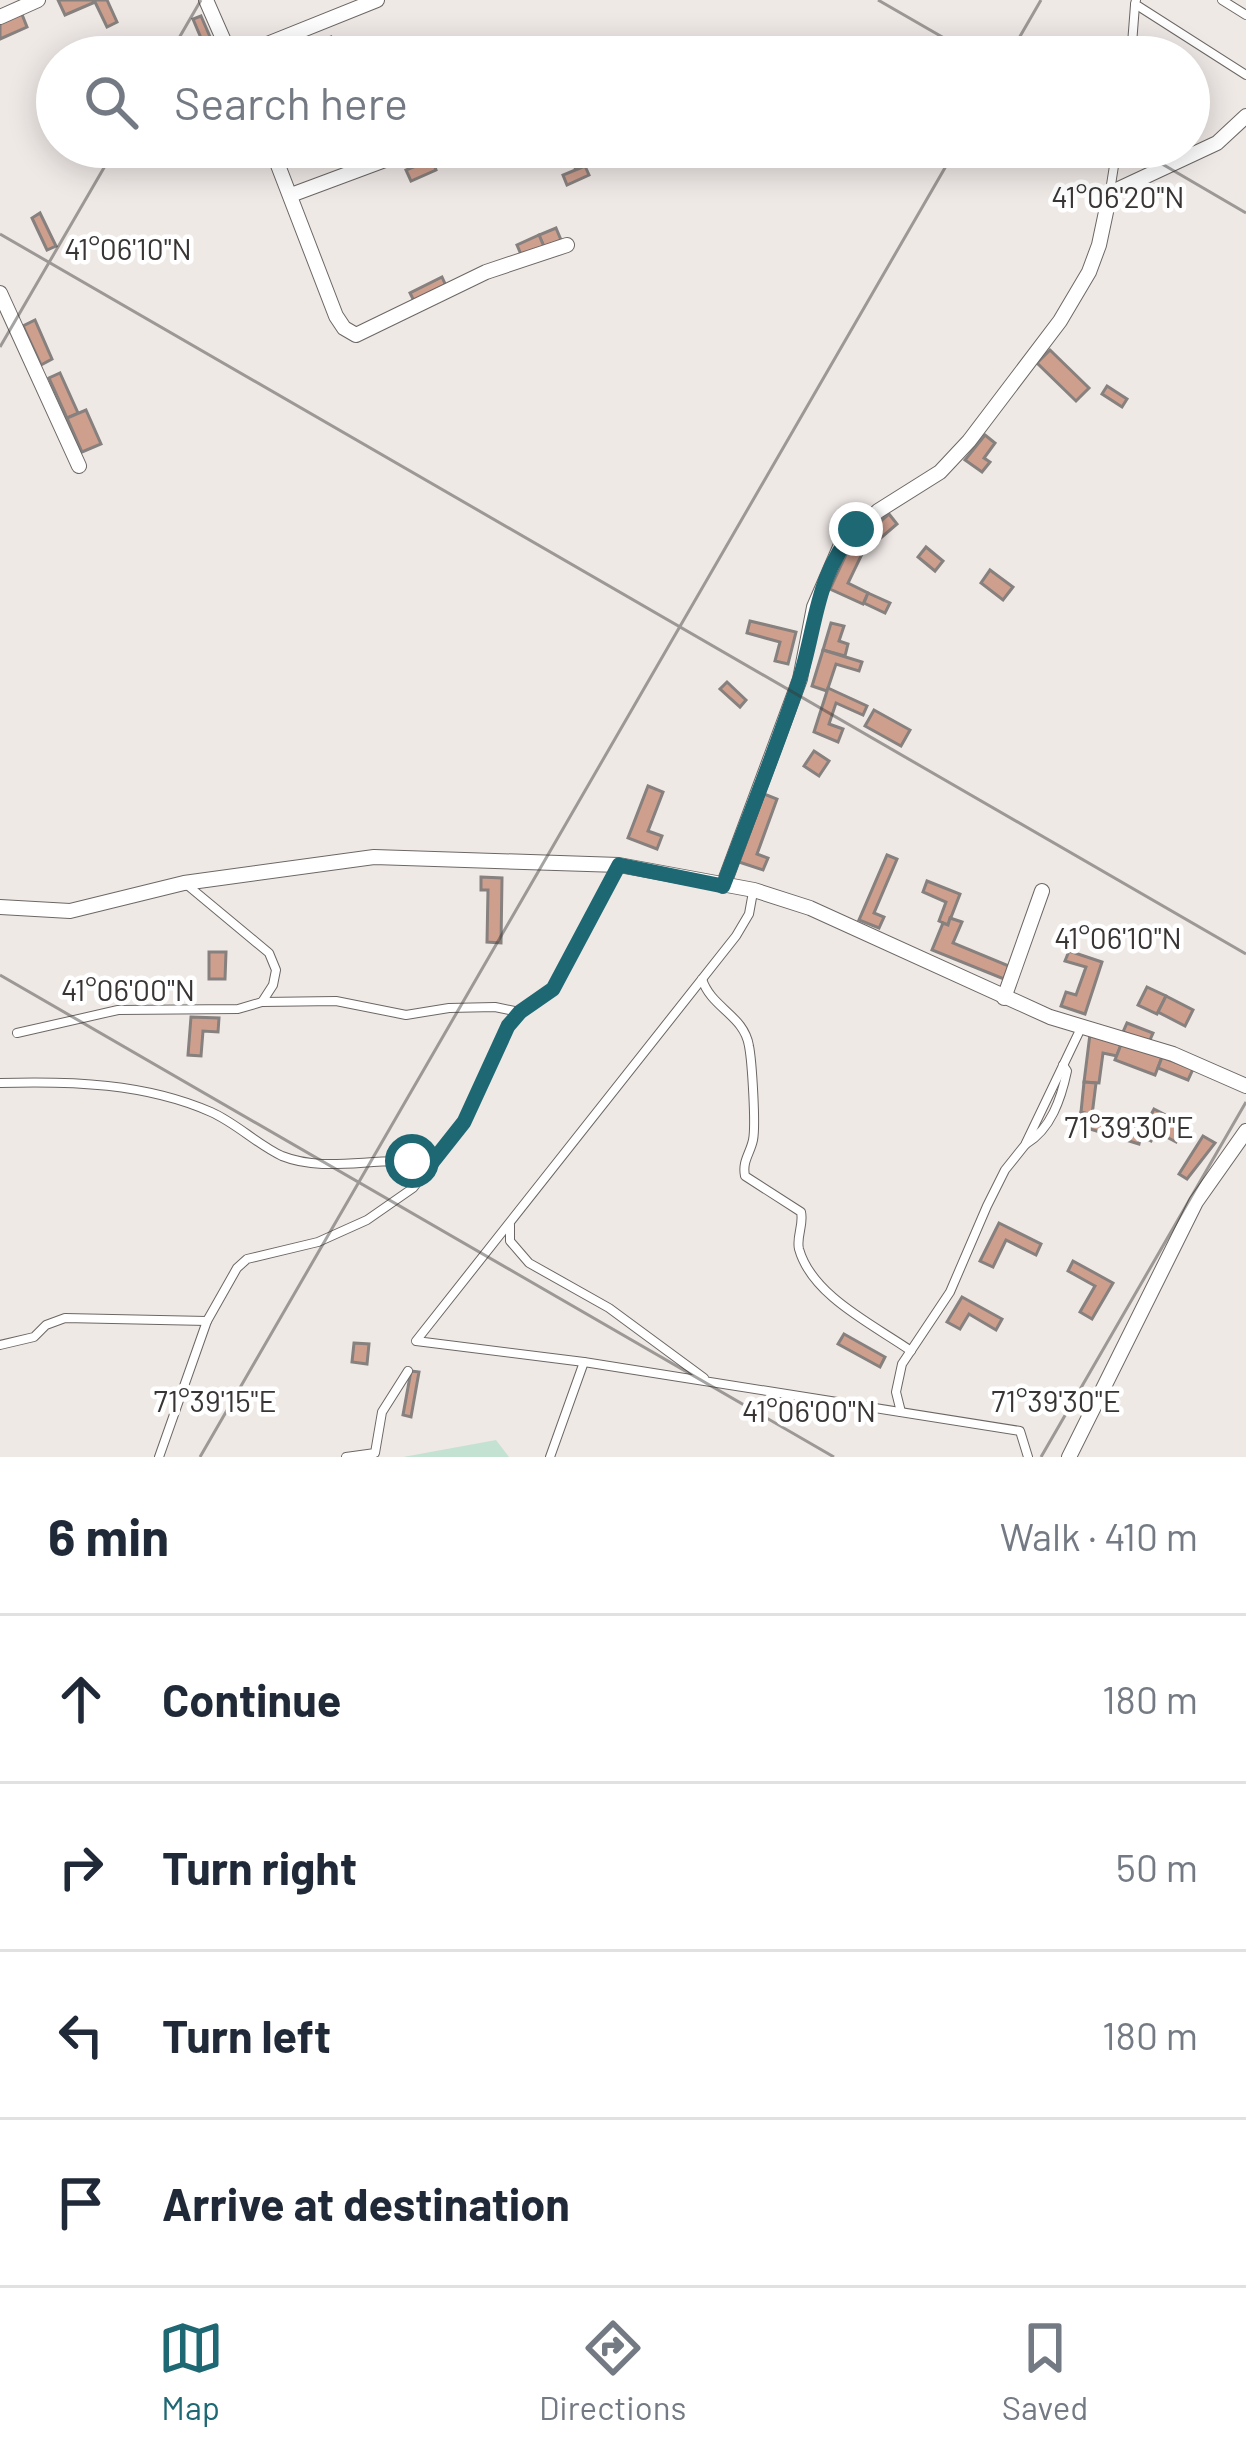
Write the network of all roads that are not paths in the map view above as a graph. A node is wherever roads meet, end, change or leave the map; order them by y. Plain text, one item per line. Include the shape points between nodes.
1 (38, 0) edge
2 (206, 0) edge
3 (377, 0) edge
4 (1222, 0) edge
5 (1135, 1) edge
6 (1246, 15) edge
7 (0, 17) edge
8 (223, 36) edge
9 (286, 36) edge
10 (1132, 36) edge
11 (1188, 36) edge
12 (1210, 51) edge
13 (1246, 75) edge
14 (1246, 116) edge
15 (1210, 146) edge
16 (280, 168) edge
17 (364, 168) edge
18 (1114, 168) edge
19 (1163, 168) edge
20 (1110, 193) junction
21 (292, 195) junction
22 (567, 245) dead end
23 (0, 293) edge
24 (79, 466) dead end
25 (619, 865) junction
26 (184, 883) junction
27 (723, 886) junction
28 (754, 890) junction
29 (1042, 891) dead end
30 (0, 907) edge
31 (702, 979) junction
32 (1004, 998) junction
33 (262, 1002) junction
34 (520, 1012) junction
35 (1082, 1027) junction
36 (17, 1033) dead end
37 (0, 1083) edge
38 (1246, 1086) edge
39 (1246, 1131) edge
40 (430, 1165) junction
41 (510, 1224) junction
42 (207, 1321) junction
43 (0, 1345) edge
44 (911, 1352) junction
45 (584, 1362) junction
46 (409, 1371) dead end
47 (709, 1382) junction
48 (901, 1412) junction
49 (159, 1457) edge
50 (346, 1457) edge
51 (550, 1457) edge
52 (1028, 1457) edge
53 (1069, 1457) edge

1 - 7 street
2 - 8 street
3 - 9 street
4 - 6 lane
5 - 10 lane
5 - 11 lane
12 - 13 lane
14 - 15 street
16 - 21 street
17 - 21 street
18 - 20 lane
19 - 20 street
20 - 27 street via 1088,272 982,424 940,472 840,547
21 - 22 street via 336,316 356,335 486,272
23 - 24 street
25 - 26 street via 374,856
25 - 27 street
25 - 34 lane via 553,989
26 - 30 street via 70,911
26 - 33 lane via 269,953 274,985
27 - 28 street
28 - 31 lane via 749,914
28 - 32 street
29 - 32 street
31 - 41 lane
31 - 44 lane via 738,1020 751,1051 746,1176 801,1212 797,1244 822,1285
32 - 35 street
33 - 34 lane via 336,1001 406,1016
33 - 36 lane via 118,1010
34 - 40 lane via 464,1122
35 - 38 street
35 - 44 lane via 950,1292
37 - 40 lane via 148,1092 215,1113 281,1155
39 - 53 street via 1196,1202
40 - 42 lane via 413,1189 367,1220 247,1259
41 - 45 lane via 416,1341
41 - 47 lane via 510,1241 529,1263 609,1308
42 - 43 lane via 65,1318
42 - 49 lane
44 - 48 lane via 898,1374
45 - 47 lane
45 - 51 lane
46 - 50 lane via 382,1412 374,1453
47 - 48 lane
48 - 52 lane via 1020,1431

